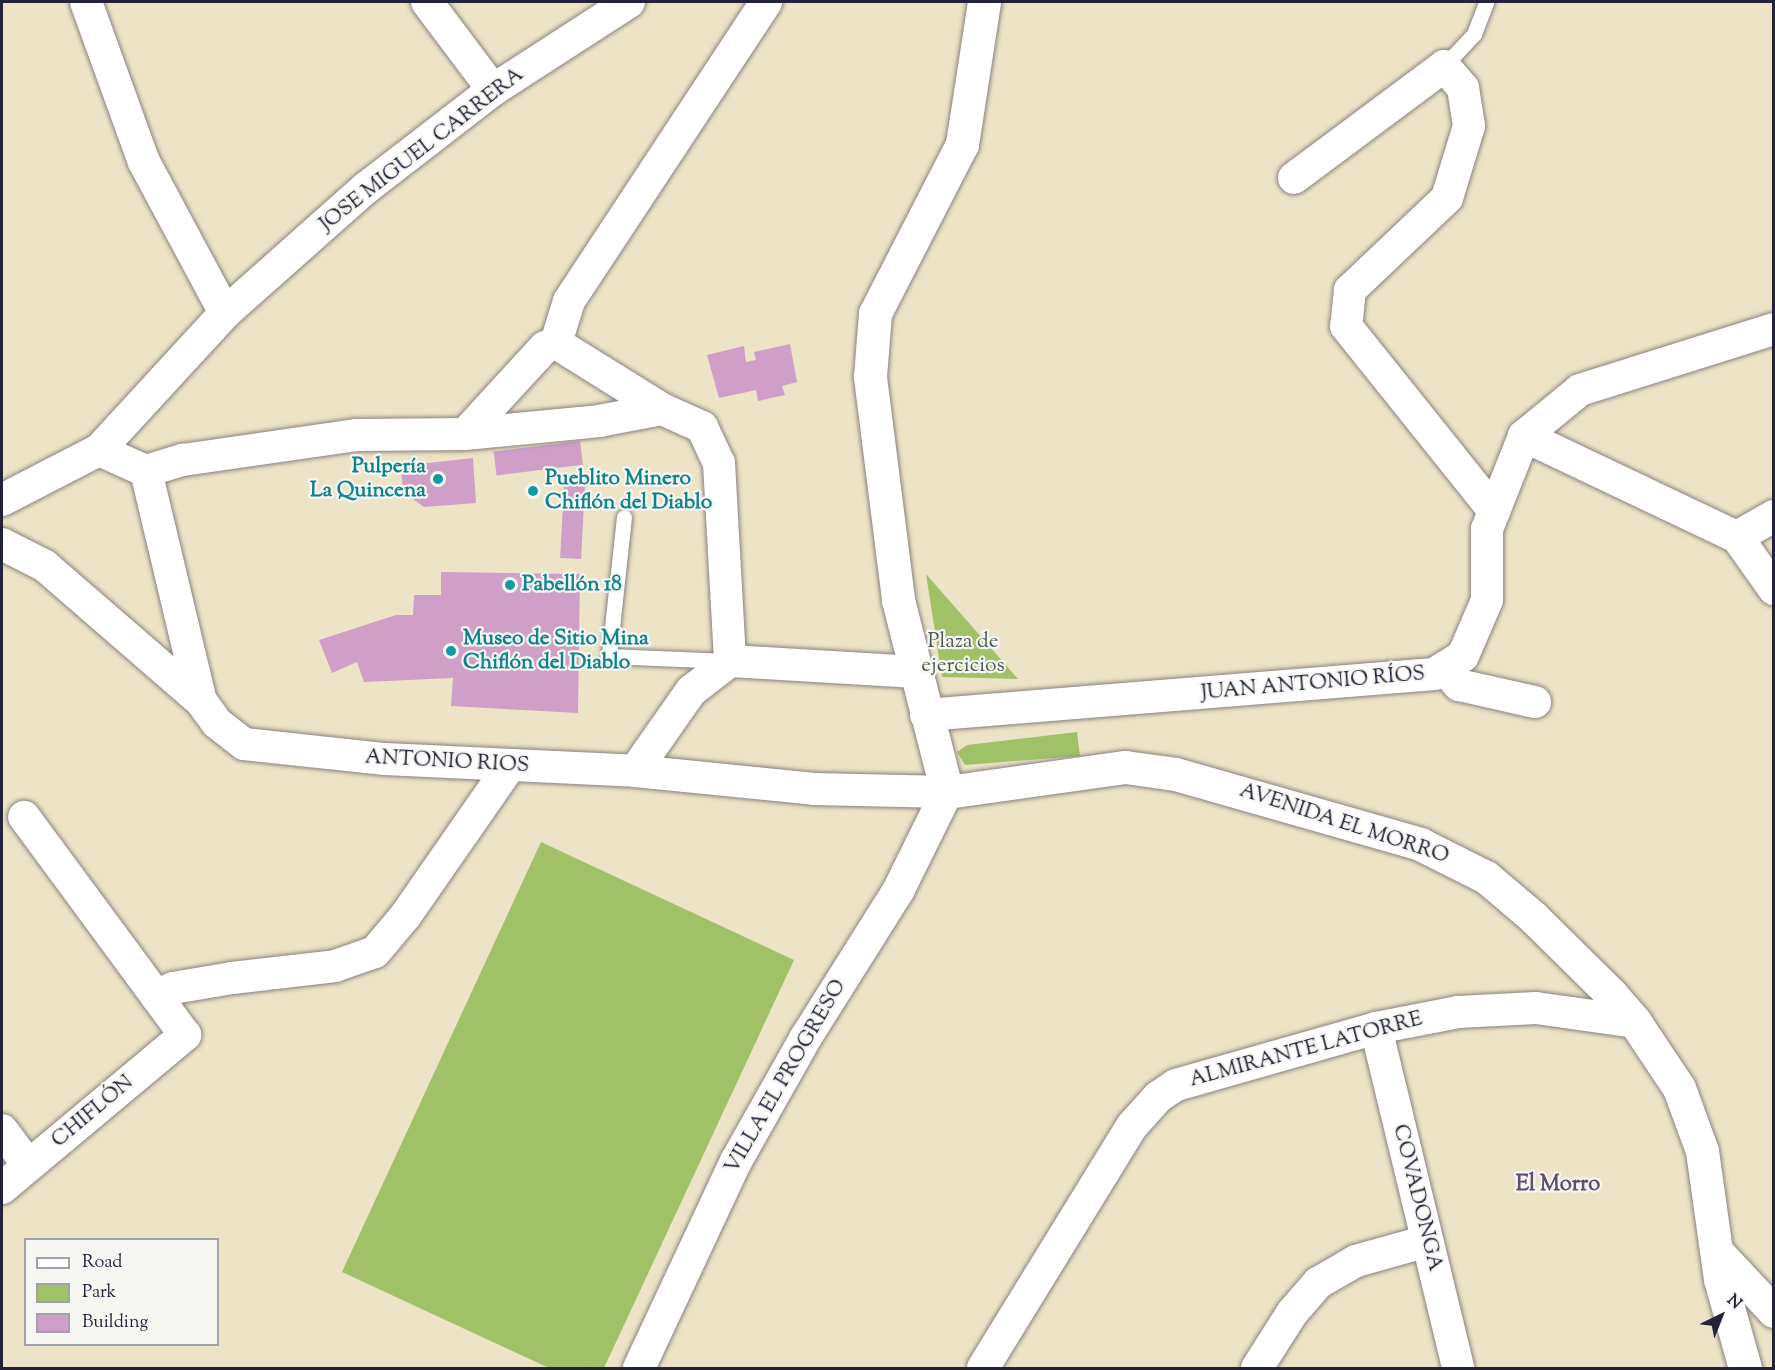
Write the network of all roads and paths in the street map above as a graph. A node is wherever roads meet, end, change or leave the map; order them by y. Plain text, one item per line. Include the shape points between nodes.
1 (86, 2) edge
2 (427, 2) edge
3 (629, 2) edge
4 (766, 2) edge
5 (984, 2) edge
6 (1486, 2) edge
7 (1444, 66) junction
8 (493, 90) junction
9 (1294, 178) dead end
10 (225, 313) junction
11 (1773, 329) edge
12 (556, 343) junction
13 (662, 409) junction
14 (465, 434) junction
15 (1524, 436) junction
16 (99, 450) junction
17 (146, 471) junction
18 (2, 500) edge
19 (1494, 511) junction
20 (1773, 516) edge
21 (624, 517) dead end
22 (1737, 537) junction
23 (2, 544) edge
24 (1773, 589) edge
25 (730, 661) junction
26 (1444, 668) junction
27 (917, 672) junction
28 (201, 701) junction
29 (1535, 702) dead end
30 (926, 715) junction
31 (509, 767) junction
32 (635, 771) junction
33 (947, 792) junction
34 (24, 817) dead end
35 (156, 996) junction
36 (1635, 1022) junction
37 (1376, 1028) junction
38 (2, 1130) edge
39 (28, 1165) junction
40 (2, 1188) edge
41 (1427, 1241) junction
42 (1716, 1250) junction
43 (1773, 1312) edge
44 (992, 1365) edge
45 (639, 1368) edge
46 (1257, 1368) edge
47 (1458, 1368) edge
48 (1745, 1368) edge

1 - 10 street via 144,162
2 - 8 street
3 - 8 street, JOSE MIGUEL CARRERA
4 - 12 street via 569,301
5 - 27 street via 962,144 875,314 870,377 898,600
6 - 7 lane via 1474,34
7 - 9 street
7 - 19 street via 1463,88 1469,126 1447,198 1350,290 1346,326
8 - 10 street, JOSE MIGUEL CARRERA via 366,188
10 - 16 street, JOSE MIGUEL CARRERA
11 - 15 street, JUAN ANTONIO RÍOS via 1580,390
12 - 13 street
12 - 14 street via 545,347
13 - 14 street via 599,421
13 - 25 street via 702,427 719,463
14 - 17 street via 357,435 183,460
15 - 19 street, JUAN ANTONIO RÍOS
15 - 22 street
16 - 17 street
16 - 18 street
17 - 28 street, ANTONIO RIOS
19 - 26 street, JUAN ANTONIO RÍOS via 1487,529 1487,600 1463,656
20 - 22 street
21 - 25 lane via 609,656
22 - 24 street
23 - 28 street via 45,566
25 - 27 street
25 - 32 street via 691,691
26 - 29 street via 1459,685
26 - 30 street, JUAN ANTONIO RÍOS via 1434,675
27 - 30 street
28 - 31 street, ANTONIO RIOS via 217,723 244,744 289,751
30 - 33 street
31 - 32 street, ANTONIO RIOS
31 - 35 street via 406,915 375,952 335,966 232,978 173,988
32 - 33 street, ANTONIO RIOS via 814,789
33 - 36 street, AVENIDA EL MORRO via 1125,767 1209,781 1420,844 1469,866 1502,888 1581,962
33 - 45 street, VILLA EL PROGRESO via 898,891 806,1037 736,1161
34 - 35 street
35 - 39 street, CHIFLÓN via 185,1035
36 - 37 street, ALMIRANTE LATORRE via 1513,1007 1458,1012
36 - 42 street, AVENIDA EL MORRO via 1679,1088 1694,1123 1707,1179
37 - 41 street, COVADONGA
37 - 44 street, ALMIRANTE LATORRE via 1196,1077 1158,1096 1132,1126
38 - 39 street
39 - 40 street, CHIFLÓN
41 - 46 street via 1356,1261 1318,1283 1292,1313
41 - 47 street, COVADONGA
42 - 43 street
42 - 48 street, AVENIDA EL MORRO via 1726,1308

